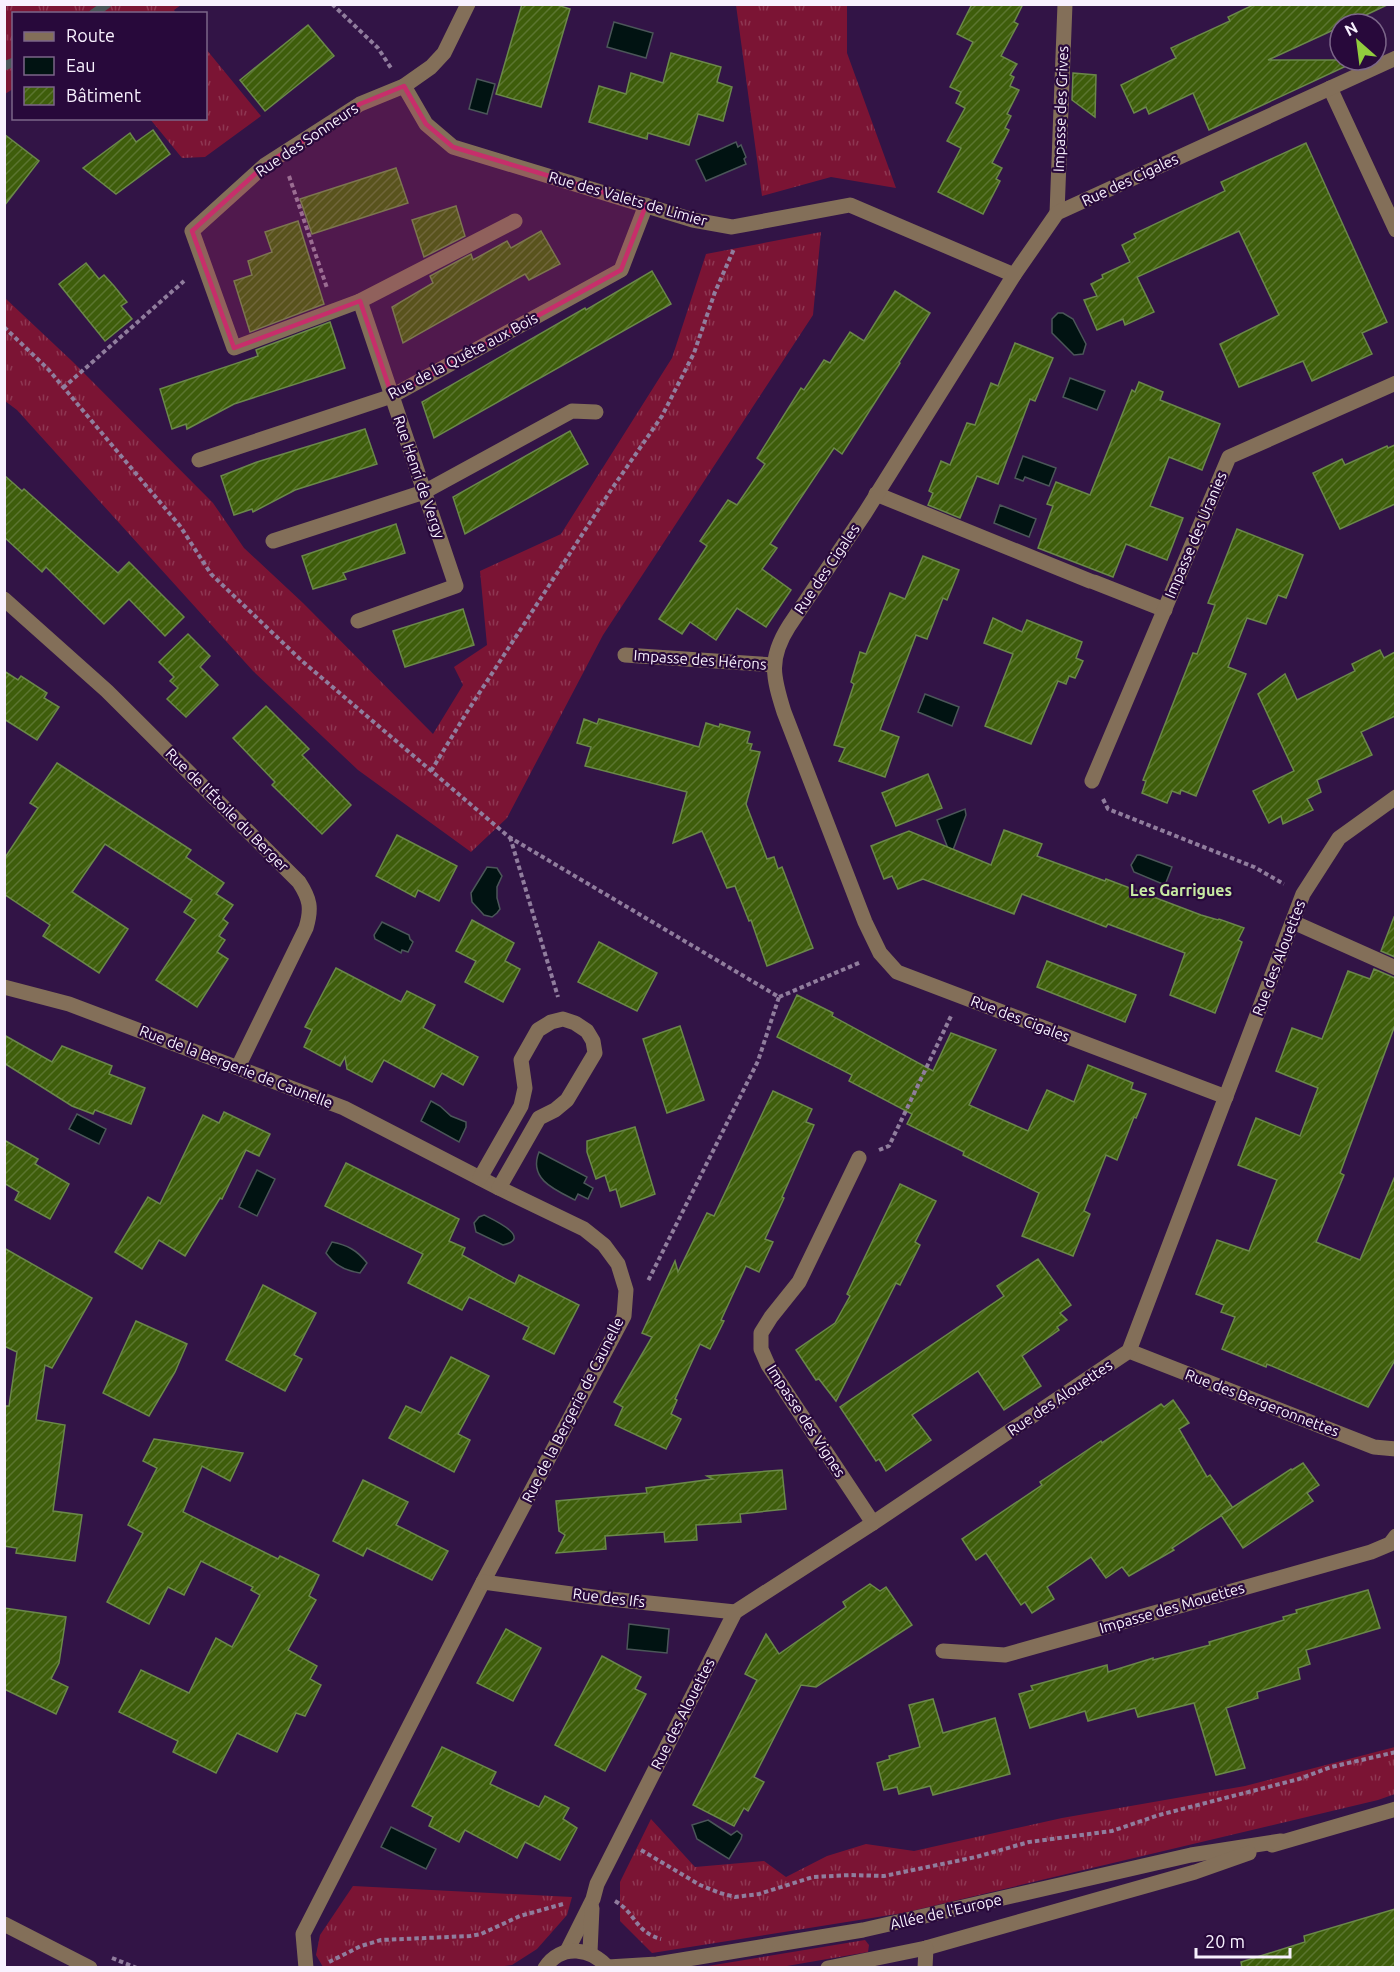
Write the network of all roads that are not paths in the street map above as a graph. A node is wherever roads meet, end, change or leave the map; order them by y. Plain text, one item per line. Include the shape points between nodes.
1 (468, 4) edge
2 (1065, 4) edge
3 (1395, 58) edge
4 (404, 86) junction
5 (1330, 88) junction
6 (646, 205) junction
7 (1057, 213) junction
8 (514, 221) dead end
9 (1395, 230) edge
10 (1014, 275) junction
11 (360, 301) junction
12 (1395, 383) edge
13 (392, 396) junction
14 (596, 412) dead end
15 (199, 460) dead end
16 (424, 492) junction
17 (876, 494) junction
18 (273, 541) dead end
19 (4, 599) edge
20 (1165, 610) junction
21 (358, 621) dead end
22 (625, 655) dead end
23 (774, 665) junction
24 (1092, 781) road end
25 (1395, 796) edge
26 (1293, 922) junction
27 (1395, 968) edge
28 (4, 987) edge
29 (238, 1067) junction
30 (1226, 1097) junction
31 (859, 1158) road end
32 (480, 1178) junction
33 (499, 1188) junction
34 (1129, 1351) junction
35 (1395, 1449) edge
36 (873, 1522) junction
37 (1395, 1536) edge
38 (483, 1582) junction
39 (735, 1612) junction
40 (943, 1651) dead end
41 (1395, 1809) edge
42 (1281, 1841) junction
43 (593, 1899) junction
44 (4, 1924) edge
45 (926, 1948) junction
46 (567, 1952) junction
47 (590, 1952) junction
48 (544, 1966) edge
49 (608, 1967) edge
50 (90, 1968) edge
51 (306, 1968) edge
52 (828, 1968) edge
53 (925, 1968) edge

1 - 4 street, Rue des Sonneurs via 444,53
2 - 7 street, Impasse des Grives
3 - 5 street, Rue des Cigales
4 - 6 street, Rue des Valets de Limier via 426,124 453,147
4 - 11 street, Rue des Sonneurs via 360,104 265,165 192,231 234,348
5 - 7 street, Rue des Cigales
5 - 9 street
6 - 10 street, Rue des Valets de Limier via 732,227 850,205
6 - 13 street, Rue de la Quête aux Bois via 621,270
7 - 10 street, Rue des Cigales
8 - 11 street
10 - 17 street, Rue des Cigales
11 - 13 street, Rue Henri de Vergy
12 - 20 street, Impasse des Uranies via 1229,458
13 - 15 street, Rue de la Quête aux Bois
13 - 16 street, Rue Henri de Vergy
14 - 16 street via 572,411
16 - 18 street
16 - 21 street, Rue Henri de Vergy via 456,586
17 - 20 street
17 - 23 street, Rue des Cigales via 778,643
19 - 29 street, Rue de l'Étoile du Berger via 108,692 299,882 307,895 310,912 306,928
20 - 24 street, Impasse des Uranies
22 - 23 street, Impasse des Hérons
23 - 30 street, Rue des Cigales via 784,712 865,922 880,953 897,972
25 - 26 street, Rue des Alouettes via 1339,838 1303,894
26 - 27 street
26 - 30 street, Rue des Alouettes
28 - 29 street, Rue de la Bergerie de Caunelle via 69,1004
29 - 32 street, Rue de la Bergerie de Caunelle via 344,1108
30 - 34 street, Rue des Alouettes
31 - 36 street, Impasse des Vignes via 799,1282 761,1333 761,1349
32 - 33 street, Rue de la Bergerie de Caunelle
32 - 33 street via 521,1106 525,1088 521,1060 538,1030 563,1019 575,1023 587,1031 595,1053 567,1100 539,1118
33 - 38 street, Rue de la Bergerie de Caunelle via 584,1229 604,1245 618,1264 626,1290 624,1316
34 - 35 street, Rue des Bergeronnettes via 1374,1447
34 - 36 street, Rue des Alouettes
36 - 39 street, Rue des Alouettes
37 - 40 street, Impasse des Mouettes via 1390,1544 1371,1552 1005,1655
38 - 39 street, Rue des Ifs
38 - 51 street, Rue de la Bergerie de Caunelle via 303,1934
39 - 43 street, Rue des Alouettes via 597,1884
41 - 42 street, Allée de l'Europe
42 - 45 street, Allée de l'Europe via 1195,1872
42 - 49 street, Allée de l'Europe via 1191,1855 863,1930 657,1964
43 - 46 street, Rue des Alouettes
43 - 47 street, Rue des Alouettes
44 - 50 street
45 - 52 street, Allée de l'Europe
45 - 53 street
46 - 47 street
46 - 48 street
47 - 49 street

